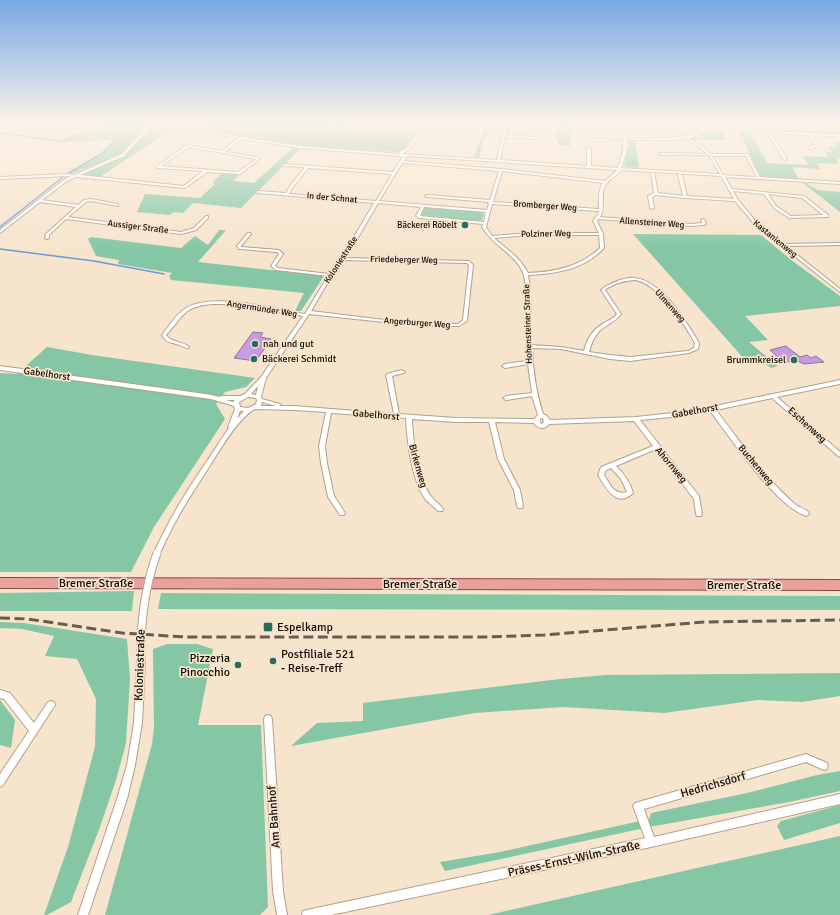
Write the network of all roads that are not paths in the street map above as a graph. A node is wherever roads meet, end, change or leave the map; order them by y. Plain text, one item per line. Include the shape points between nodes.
1 (97, 166) edge
2 (160, 166) edge
3 (249, 166) edge
4 (292, 166) edge
5 (398, 166) edge
6 (471, 166) edge
7 (584, 166) edge
8 (590, 166) joint
9 (620, 166) edge
10 (716, 166) edge
11 (753, 166) edge
12 (307, 167) junction
13 (619, 169) junction
14 (502, 170) junction
15 (206, 171) junction
16 (395, 173) junction
17 (652, 173) dead end
18 (680, 175) dead end
19 (72, 176) junction
20 (723, 176) junction
21 (0, 178) edge
22 (759, 178) junction
23 (605, 182) junction
24 (840, 183) edge
25 (730, 190) junction
26 (258, 192) dead end
27 (765, 193) junction
28 (287, 194) junction
29 (656, 194) junction
30 (427, 196) dead end
31 (685, 197) junction
32 (736, 200) junction
33 (39, 201) junction
34 (377, 201) junction
35 (490, 202) junction
36 (117, 205) dead end
37 (79, 206) junction
38 (423, 206) junction
39 (652, 208) dead end
40 (601, 210) junction
41 (487, 211) junction
42 (207, 217) dead end
43 (65, 218) junction
44 (597, 218) junction
45 (703, 220) dead end
46 (484, 223) junction
47 (0, 232) edge
48 (249, 234) dead end
49 (601, 234) junction
50 (491, 237) junction
51 (47, 238) dead end
52 (840, 244) edge
53 (783, 245) junction
54 (340, 259) junction
55 (468, 262) joint
56 (527, 274) junction
57 (329, 275) junction
58 (840, 291) edge
59 (306, 314) junction
60 (528, 346) junction
61 (186, 347) dead end
62 (586, 352) junction
63 (529, 362) junction
64 (505, 366) dead end
65 (0, 368) edge
66 (402, 372) dead end
67 (263, 378) junction
68 (840, 382) edge
69 (535, 394) junction
70 (247, 396) junction
71 (773, 396) junction
72 (212, 397) junction
73 (241, 398) junction
74 (506, 398) dead end
75 (259, 399) junction
76 (237, 407) junction
77 (287, 407) junction
78 (256, 408) junction
79 (712, 409) junction
80 (249, 410) junction
81 (330, 411) junction
82 (397, 416) junction
83 (541, 416) junction
84 (409, 417) junction
85 (636, 419) junction
86 (492, 421) junction
87 (536, 421) junction
88 (549, 422) junction
89 (230, 430) junction
90 (656, 447) junction
91 (840, 455) edge
92 (612, 465) junction
93 (520, 506) dead end
94 (440, 509) dead end
95 (342, 512) dead end
96 (806, 513) dead end
97 (699, 514) dead end
98 (0, 583) edge
99 (840, 585) edge
100 (0, 694) edge
101 (51, 705) dead end
102 (268, 719) dead end
103 (34, 730) junction
104 (824, 766) dead end
105 (0, 782) edge
106 (840, 799) edge
107 (651, 842) junction
108 (83, 915) edge
109 (282, 915) edge
110 (307, 915) edge

1 - 19 street
2 - 15 street via 158,167
3 - 15 street via 240,173
4 - 12 street
5 - 16 street, Koloniestraße
6 - 14 street
7 - 8 street
8 - 13 street
9 - 13 street
10 - 20 street, Kastanienweg
11 - 22 street
12 - 16 street
12 - 28 street
13 - 20 street
13 - 23 street
14 - 23 street
14 - 35 street
15 - 19 street via 185,187
16 - 34 street, Koloniestraße
17 - 29 street
18 - 31 street
19 - 21 street
19 - 33 street
20 - 22 street
20 - 25 street, Kastanienweg
22 - 24 street
23 - 40 street
25 - 27 street
25 - 32 street, Kastanienweg
26 - 28 street, In der Schnat
27 - 27 street via 803,198 827,216 790,217 775,206
28 - 34 street, In der Schnat
29 - 31 street
29 - 39 street via 650,196
30 - 35 street
31 - 32 street
32 - 53 street, Kastanienweg via 757,224
33 - 37 street, Aussiger Straße
33 - 47 street
34 - 38 street, In der Schnat
34 - 54 street, Koloniestraße via 350,248
35 - 40 street, Bromberger Weg
35 - 41 street
36 - 37 street, Aussiger Straße via 91,200
37 - 43 street, Aussiger Straße
38 - 41 street, In der Schnat
38 - 46 street via 419,217
40 - 44 street
41 - 46 street
42 - 43 street, Aussiger Straße via 195,229 181,233
43 - 51 street, Aussiger Straße via 47,235
44 - 45 street, Allensteiner Weg via 691,225 704,224
44 - 49 street via 596,224
46 - 50 street, Hohensteiner Straße via 486,232
48 - 57 street via 240,248 278,251 281,254 273,266 277,269
49 - 50 street, Polziner Weg
49 - 56 street via 602,248 588,260 564,269
50 - 56 street, Hohensteiner Straße
52 - 53 street
53 - 58 street, Kastanienweg
54 - 55 street, Friedeberger Weg
54 - 57 street, Koloniestraße
55 - 59 street, Angerburger Weg via 471,265 465,321 459,325
56 - 60 street, Hohensteiner Straße
57 - 59 street, Koloniestraße
59 - 61 street, Angermünder Weg via 225,303 199,304 186,310 164,335 169,342 183,343
59 - 67 street, Koloniestraße
60 - 62 street, Ulmenweg
60 - 63 street, Hohensteiner Straße
62 - 62 street, Ulmenweg via 610,357 649,358 689,352 696,349 697,343 678,313 653,287 641,280 630,279 603,290 620,314 598,328 591,336
63 - 64 street
63 - 69 street, Hohensteiner Straße
65 - 72 street, Gabelhorst
66 - 82 street via 389,375
67 - 70 street, Koloniestraße
67 - 75 street, Koloniestraße
68 - 71 street, Gabelhorst
69 - 74 street
69 - 83 street, Hohensteiner Straße
70 - 73 street
70 - 75 street, Gabelhorst
71 - 79 street, Gabelhorst
71 - 91 street, Eschenweg
72 - 73 street, Gabelhorst
72 - 76 street, Gabelhorst
73 - 76 street, Koloniestraße
75 - 77 street, Gabelhorst
75 - 78 street, Koloniestraße
76 - 80 street, Gabelhorst
76 - 89 street, Koloniestraße
77 - 78 street, Gabelhorst
77 - 81 street, Gabelhorst
78 - 80 street, Gabelhorst
79 - 85 street, Gabelhorst
79 - 96 street, Buchenweg via 738,445 789,504
80 - 89 street, Koloniestraße
81 - 82 street, Gabelhorst
81 - 95 street via 322,446 324,463 331,497
82 - 84 street, Gabelhorst
83 - 87 street
83 - 88 street
84 - 86 street, Gabelhorst
84 - 94 street, Birkenweg via 409,431 416,464 428,497
85 - 88 street, Gabelhorst
85 - 90 street, Ahornweg
86 - 87 street, Gabelhorst
86 - 93 street via 502,459 517,490
87 - 88 street, Gabelhorst via 543,425
89 - 108 street, Koloniestraße, bridge via 168,526 144,591 138,723 131,765 122,800
90 - 92 street
90 - 97 street, Ahornweg via 697,498
92 - 92 street via 603,469 601,475 612,493 618,496 630,493 621,474
98 - 99 main road, Bremer Straße
100 - 103 street via 7,696
101 - 103 street
102 - 109 street, Am Bahnhof via 278,892
103 - 105 street
104 - 107 street, Hedrichsdorf via 806,758 638,806
106 - 107 street, Präses-Ernst-Wilm-Straße
107 - 110 street, Präses-Ernst-Wilm-Straße

